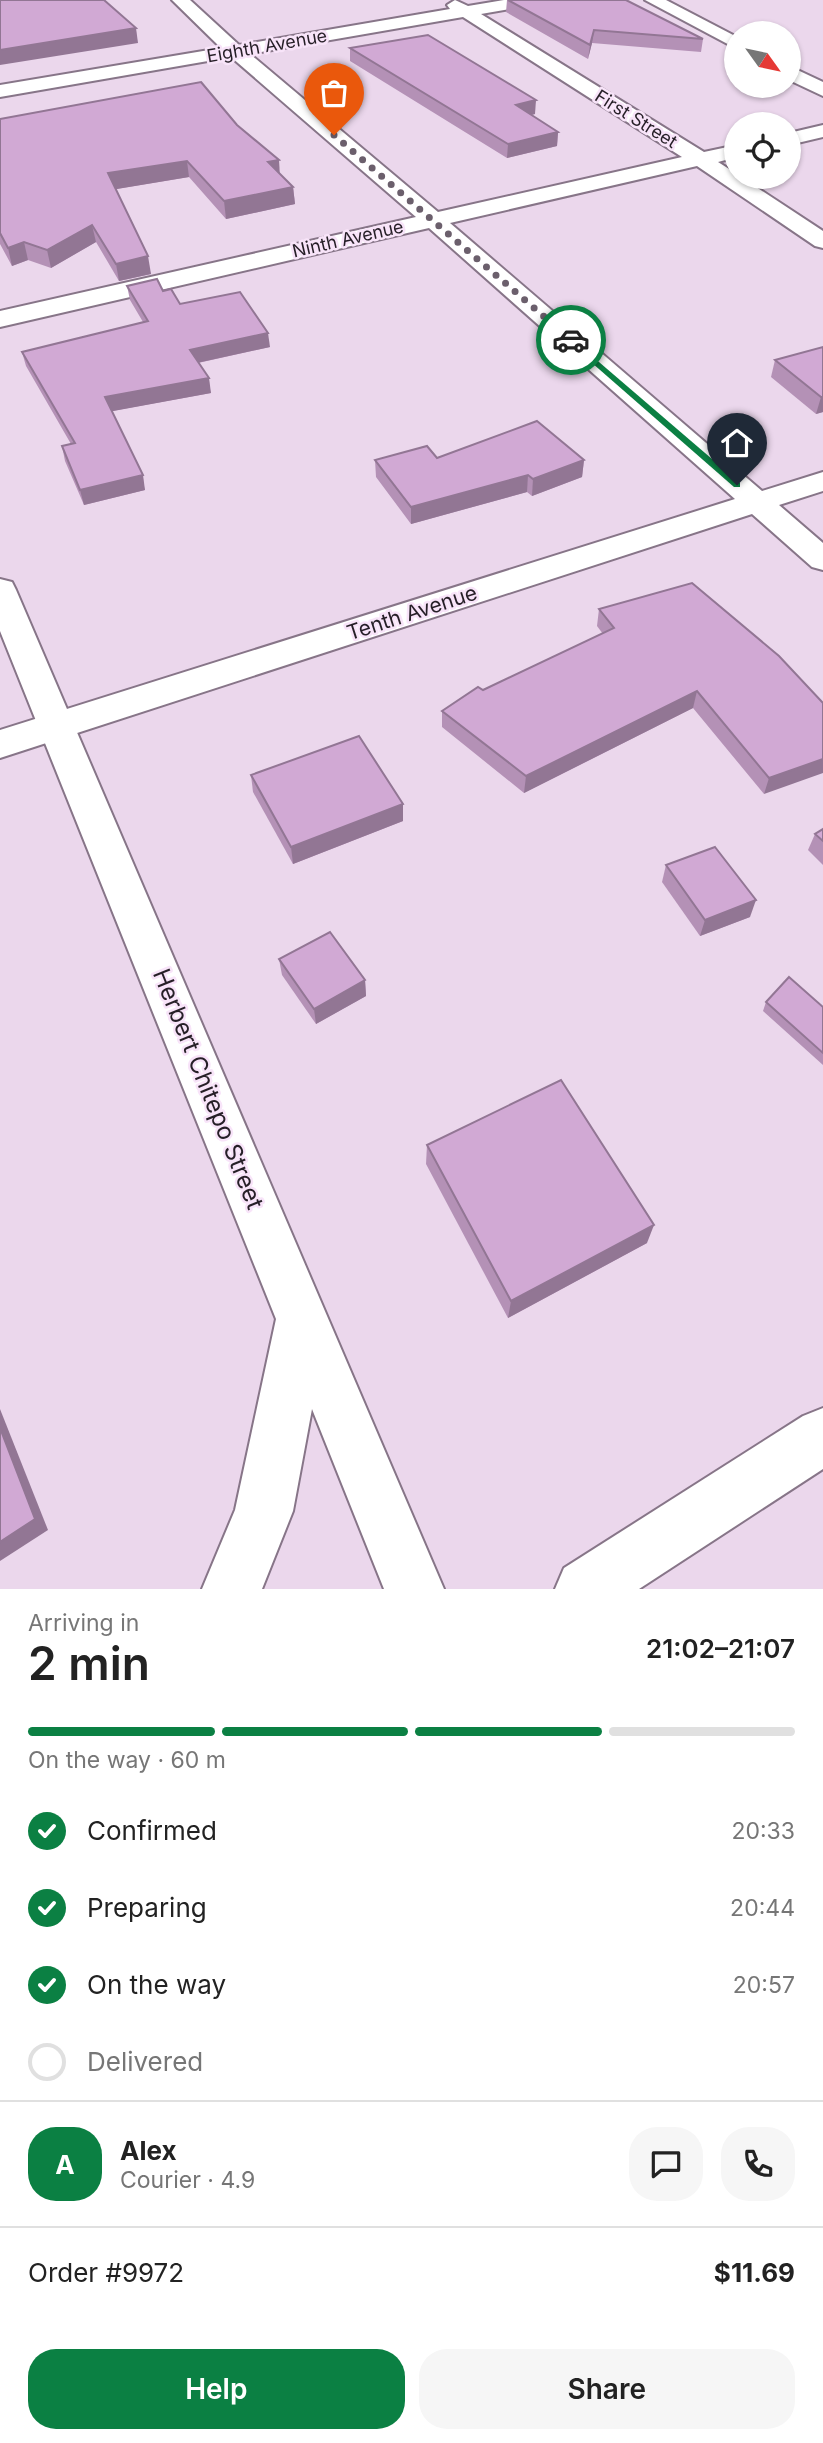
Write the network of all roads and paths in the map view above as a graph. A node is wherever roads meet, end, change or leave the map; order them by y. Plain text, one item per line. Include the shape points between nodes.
1 (180, 0) edge
2 (447, 0) edge
3 (534, 0) edge
4 (653, 0) edge
5 (466, 12) junction
6 (724, 37) edge
7 (235, 51) junction
8 (802, 79) edge
9 (823, 90) edge
10 (0, 91) edge
11 (823, 131) edge
12 (801, 136) edge
13 (724, 154) edge
14 (700, 159) junction
15 (433, 219) junction
16 (823, 241) edge
17 (0, 319) edge
18 (823, 481) edge
19 (757, 503) junction
20 (823, 560) edge
21 (0, 590) edge
22 (58, 726) junction
23 (0, 744) edge
24 (302, 1318) junction
25 (823, 1436) edge
26 (232, 1589) edge
27 (414, 1589) edge
28 (585, 1589) edge

1 - 7 street
2 - 5 street, First Street
3 - 5 street, Eighth Avenue
4 - 6 street
5 - 7 street, Eighth Avenue
5 - 14 street, First Street
7 - 10 street, Eighth Avenue
7 - 15 street
8 - 9 street
11 - 12 street
13 - 14 street, Ninth Avenue
14 - 15 street, Ninth Avenue
14 - 16 street, First Street
15 - 17 street, Ninth Avenue
15 - 19 street
18 - 19 street, Tenth Avenue
19 - 20 street
19 - 22 street, Tenth Avenue
21 - 22 street, Herbert Chitepo Street
22 - 23 street, Tenth Avenue
22 - 24 street, Herbert Chitepo Street
24 - 26 street via 264,1511
24 - 27 street, Herbert Chitepo Street
25 - 28 street

